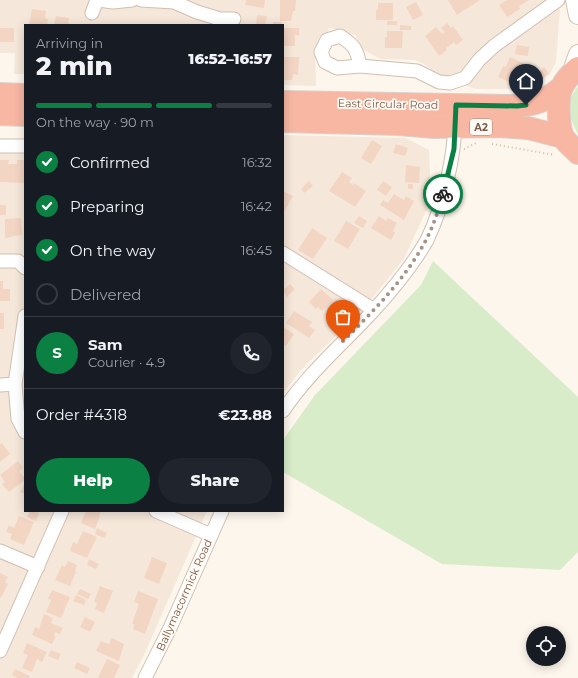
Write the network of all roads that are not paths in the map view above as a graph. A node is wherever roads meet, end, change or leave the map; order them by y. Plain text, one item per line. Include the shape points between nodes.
1 (98, 0) edge
2 (132, 0) edge
3 (141, 0) edge
4 (558, 0) edge
5 (575, 0) edge
6 (175, 1) edge
7 (92, 13) dead end
8 (578, 15) edge
9 (234, 19) dead end
10 (219, 22) edge
11 (360, 66) dead end
12 (572, 71) edge
13 (0, 94) edge
14 (24, 95) edge
15 (284, 102) edge
16 (456, 105) junction
17 (0, 114) edge
18 (24, 114) edge
19 (284, 121) edge
20 (563, 137) junction
21 (454, 138) junction
22 (0, 146) edge
23 (24, 146) edge
24 (569, 156) edge
25 (284, 254) edge
26 (0, 261) edge
27 (24, 266) edge
28 (374, 310) junction
29 (24, 323) edge
30 (15, 384) junction
31 (0, 385) edge
32 (284, 410) edge
33 (24, 430) edge
34 (62, 512) edge
35 (158, 512) edge
36 (222, 512) edge
37 (211, 535) junction
38 (0, 551) edge
39 (38, 567) junction
40 (0, 651) edge
41 (145, 678) edge

1 - 2 street
1 - 7 street
3 - 6 street
4 - 11 street via 494,46 465,78 450,83 439,82 417,71
5 - 8 main road
6 - 10 street
9 - 10 street
12 - 16 highway, East Circular Road / A2 via 549,97 535,104
12 - 20 highway, A2 via 559,105
13 - 14 highway
15 - 16 highway, East Circular Road / A2
16 - 21 street
17 - 18 highway
19 - 21 highway, East Circular Road / A2 via 398,124
20 - 21 highway, East Circular Road / A2 via 528,128 497,126
20 - 24 highway
21 - 28 street via 442,200 427,239 413,262
22 - 23 street
25 - 28 street
26 - 27 street via 18,261
28 - 32 street via 314,373
29 - 30 street
30 - 31 street
30 - 33 street via 18,419
34 - 39 street
35 - 37 street
36 - 37 street, Ballymacormick Road
37 - 41 street, Ballymacormick Road
38 - 39 street
39 - 40 street

